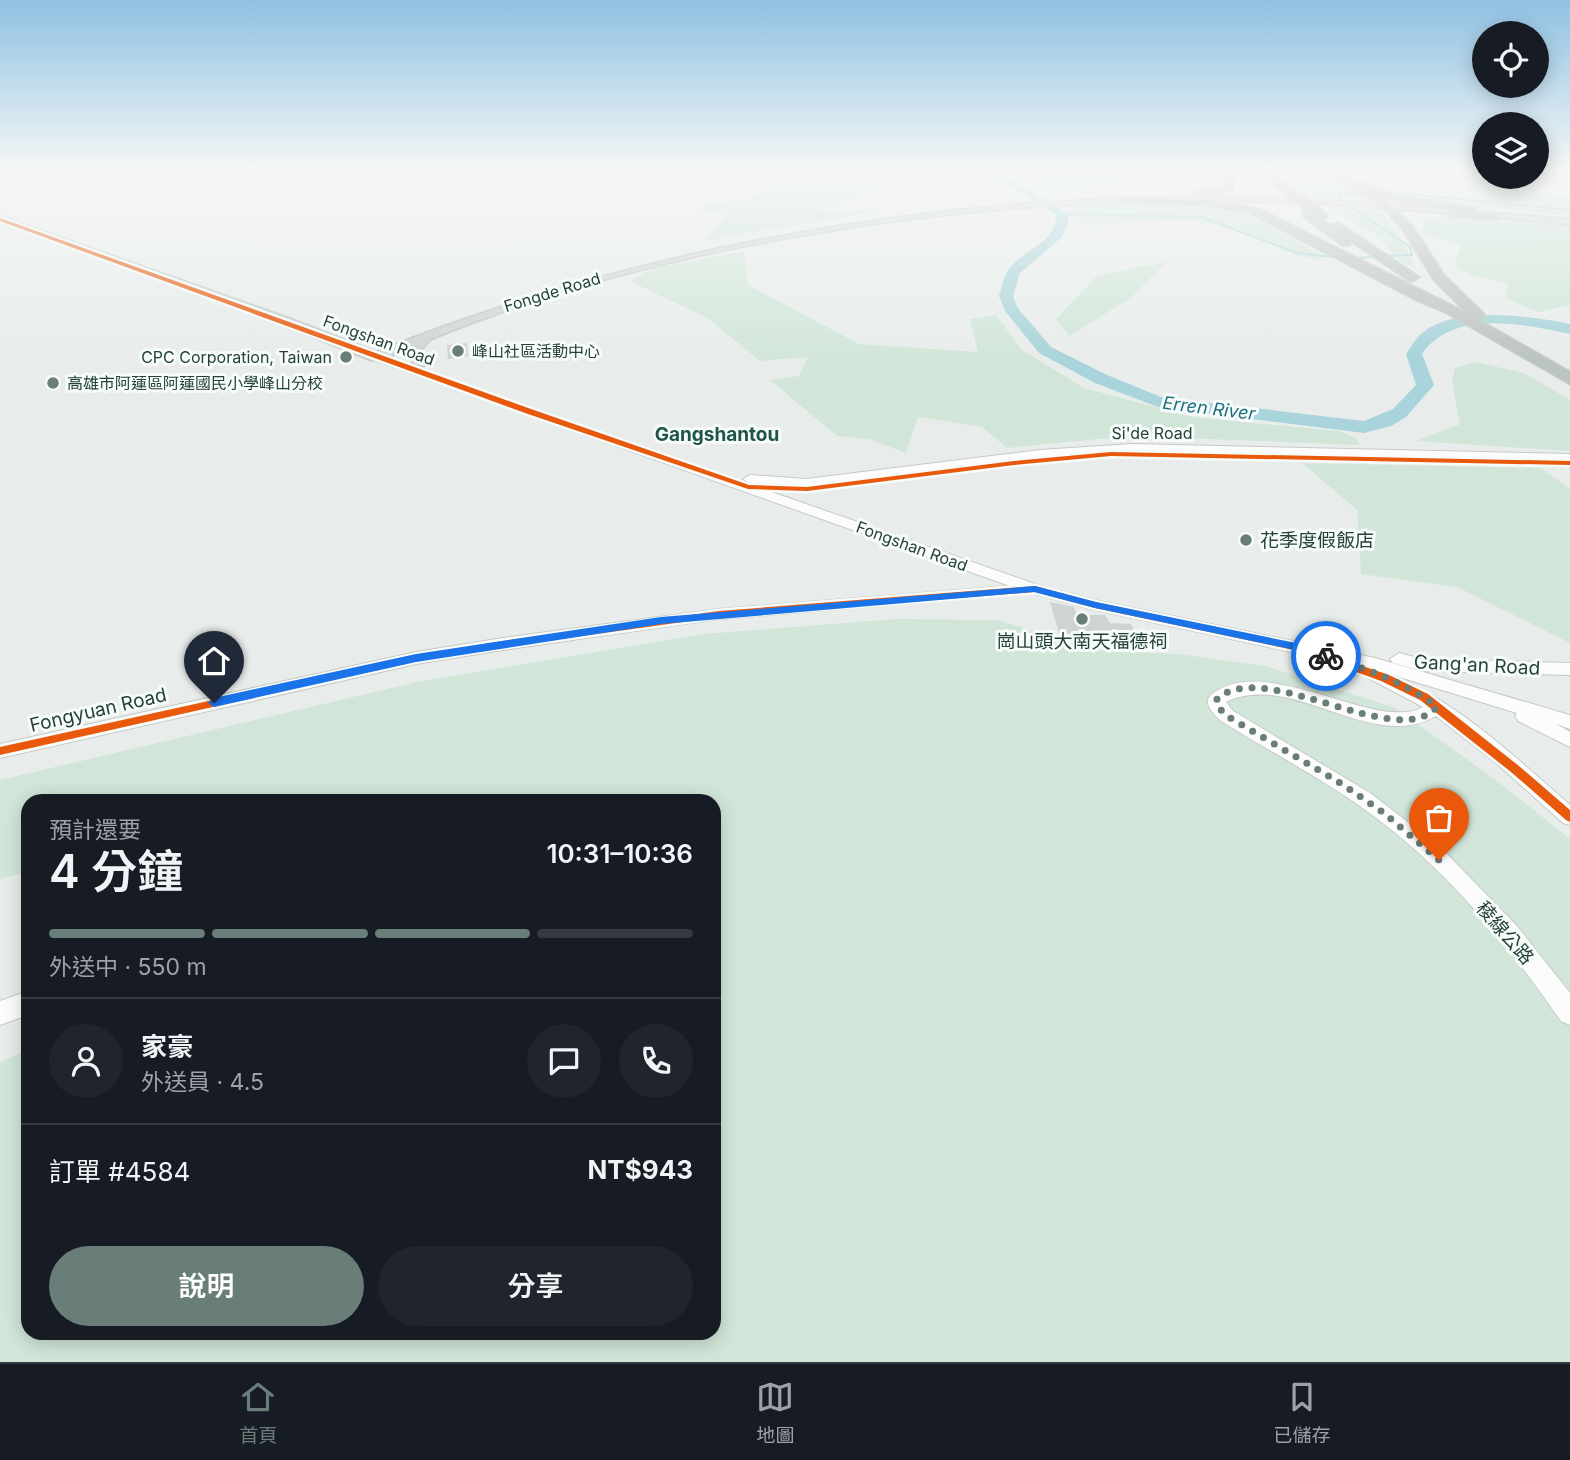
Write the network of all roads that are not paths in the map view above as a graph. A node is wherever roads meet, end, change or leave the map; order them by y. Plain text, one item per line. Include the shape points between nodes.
1 (43, 233) edge
2 (44, 233) edge
3 (809, 233) edge
4 (1302, 233) edge
5 (1339, 233) edge
6 (1342, 233) edge
7 (1411, 233) edge
8 (1348, 238) junction
9 (1447, 308) junction
10 (1481, 319) junction
11 (424, 335) junction
12 (357, 342) junction
13 (377, 353) junction
14 (420, 364) junction
15 (1570, 370) edge
16 (1570, 379) edge
17 (1570, 461) edge
18 (742, 482) junction
19 (1035, 589) junction
20 (1301, 648) junction
21 (1570, 669) edge
22 (1486, 696) junction
23 (1437, 707) junction
24 (1570, 722) edge
25 (1570, 740) edge
26 (0, 751) edge
27 (1570, 817) edge
28 (21, 1006) edge
29 (0, 1013) edge
30 (1570, 1013) edge

1 - 13 main road, Fongshan Road
2 - 12 main road, Fongshan Road
3 - 11 main road, Fongde Road via 617,272
4 - 9 highway
5 - 8 highway
6 - 8 highway, bridge
7 - 10 highway via 1439,278
8 - 9 highway
8 - 10 highway
9 - 16 highway
10 - 15 highway
11 - 12 main road
11 - 13 main road, Fongde Road
11 - 14 main road via 413,350
12 - 13 main road, Fongshan Road
13 - 14 street, Fongshan Road
13 - 18 street, Fongshan Road
14 - 18 street, Fongshan Road
17 - 18 street, Si'de Road via 1133,450 807,489
18 - 19 street, Fongshan Road
19 - 20 street, Gang'an Road
19 - 26 street, Fongyuan Road via 673,619 491,646 416,658
20 - 21 street, Gang'an Road via 1423,665
20 - 22 street, Gang'an Road
20 - 23 street, Gang'an Road via 1385,678
22 - 24 street, Gang'an Road
22 - 25 street
23 - 27 street, Gang'an Road
23 - 30 street, 稜線公路 via 1429,715 1410,719 1357,712 1251,687 1226,690 1217,699 1227,716 1342,784 1423,845 1509,936
28 - 29 street

